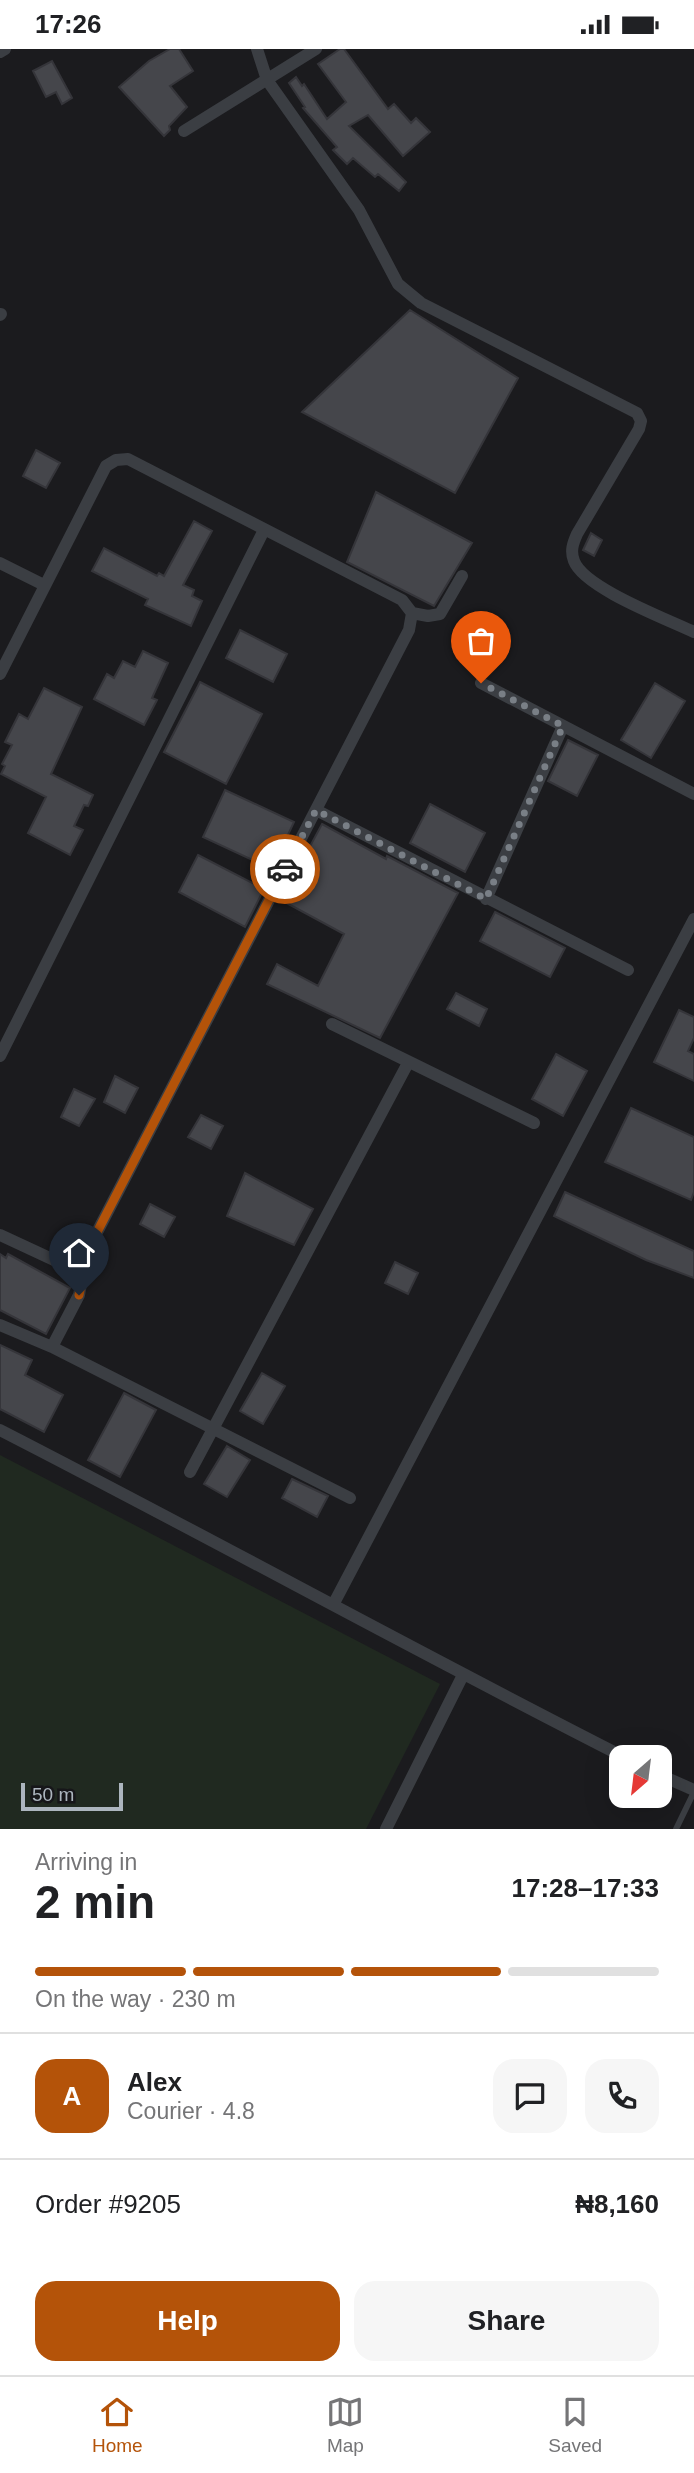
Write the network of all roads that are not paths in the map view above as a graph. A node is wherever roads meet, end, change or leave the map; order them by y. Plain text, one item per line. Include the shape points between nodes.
1 (5, 49) edge
2 (257, 49) edge
3 (316, 49) edge
4 (0, 52) edge
5 (267, 81) junction
6 (184, 131) dead end
7 (264, 530) junction
8 (0, 563) edge
9 (462, 576) dead end
10 (44, 585) junction
11 (412, 613) junction
12 (694, 632) edge
13 (0, 674) edge
14 (481, 683) dead end
15 (563, 726) junction
16 (694, 794) edge
17 (316, 810) junction
18 (486, 899) junction
19 (694, 919) edge
20 (628, 970) dead end
21 (332, 1024) dead end
22 (0, 1056) edge
23 (408, 1063) junction
24 (534, 1123) dead end
25 (0, 1235) edge
26 (84, 1274) junction
27 (0, 1325) edge
28 (52, 1347) junction
29 (0, 1430) edge
30 (213, 1430) junction
31 (190, 1472) dead end
32 (350, 1498) dead end
33 (333, 1605) junction
34 (463, 1675) junction
35 (609, 1749) edge
36 (672, 1781) edge
37 (694, 1791) edge
38 (386, 1829) edge
39 (676, 1829) edge

1 - 4 street
2 - 5 street
3 - 5 street
5 - 6 street
5 - 12 street via 349,195 408,294 637,413 639,429 577,534 572,546 574,561 584,576 608,592
7 - 10 street via 128,459 116,460 106,466
7 - 11 street via 402,600
7 - 22 street
8 - 10 street
9 - 11 street via 440,614
10 - 13 street
11 - 17 street via 409,630
14 - 15 street
15 - 16 street
15 - 18 street
17 - 18 street
17 - 26 street via 94,1238
18 - 20 street
19 - 33 street
21 - 23 street
23 - 24 street
23 - 30 street
25 - 26 street
26 - 28 street via 79,1295
27 - 28 street
28 - 30 street
29 - 33 street
30 - 31 street
30 - 32 street
33 - 34 street
34 - 35 street
34 - 38 street
36 - 37 street
37 - 39 lane

